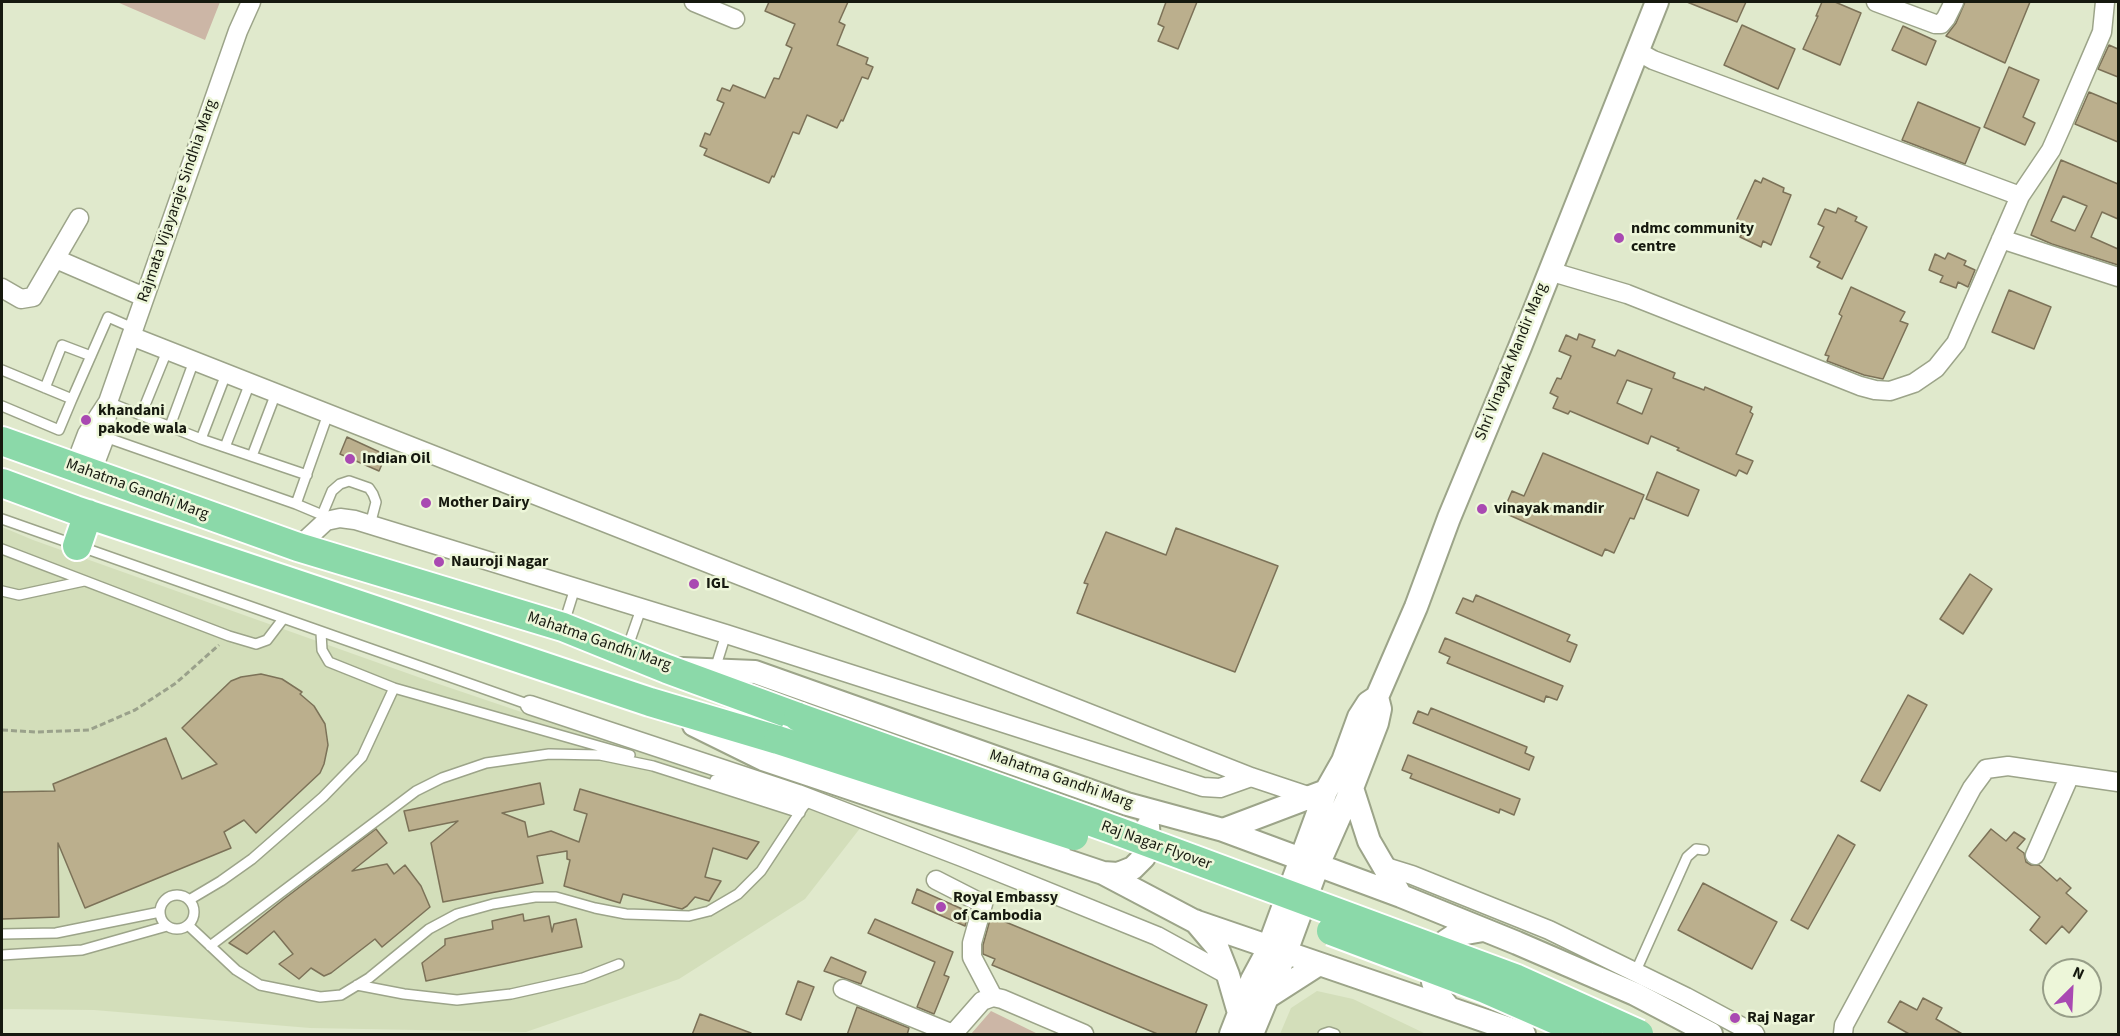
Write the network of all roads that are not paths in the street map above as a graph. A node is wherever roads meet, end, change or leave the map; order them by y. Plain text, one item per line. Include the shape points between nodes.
1 (251, 2) edge
2 (694, 2) edge
3 (1657, 2) edge
4 (1876, 2) edge
5 (1954, 2) edge
6 (2105, 2) edge
7 (735, 19) dead end
8 (1637, 51) junction
9 (2020, 196) junction
10 (79, 218) dead end
11 (2001, 239) junction
12 (56, 259) junction
13 (1549, 271) junction
14 (2118, 278) edge
15 (2, 288) edge
16 (144, 297) junction
17 (132, 332) junction
18 (167, 351) junction
19 (91, 356) junction
20 (194, 362) junction
21 (2, 370) edge
22 (226, 374) junction
23 (250, 383) junction
24 (45, 388) junction
25 (276, 393) junction
26 (72, 399) junction
27 (108, 402) junction
28 (2, 406) edge
29 (328, 414) junction
30 (141, 415) junction
31 (170, 426) junction
32 (105, 437) junction
33 (201, 438) junction
34 (2, 441) edge
35 (225, 447) junction
36 (252, 456) junction
37 (83, 471) junction
38 (306, 475) junction
39 (2, 483) edge
40 (296, 504) junction
41 (88, 514) junction
42 (327, 517) junction
43 (2, 519) edge
44 (370, 525) junction
45 (77, 546) junction
46 (298, 547) junction
47 (2, 549) edge
48 (84, 581) junction
49 (575, 588) junction
50 (2, 591) edge
51 (641, 609) junction
52 (283, 619) junction
53 (563, 627) junction
54 (321, 633) junction
55 (726, 634) junction
56 (626, 652) junction
57 (667, 669) junction
58 (715, 671) junction
59 (394, 688) junction
60 (1377, 697) junction
61 (650, 702) junction
62 (530, 705) joint
63 (2070, 776) junction
64 (1251, 777) junction
65 (2118, 782) edge
66 (1352, 788) junction
67 (1318, 794) junction
68 (1127, 804) junction
69 (805, 806) junction
70 (976, 830) junction
71 (1223, 830) junction
72 (1704, 850) dead end
73 (2035, 855) dead end
74 (963, 857) junction
75 (1310, 862) junction
76 (1383, 866) junction
77 (1103, 873) junction
78 (936, 880) dead end
79 (1401, 896) junction
80 (189, 900) junction
81 (160, 912) junction
82 (1194, 921) junction
83 (188, 925) junction
84 (167, 926) junction
85 (1484, 930) junction
86 (2, 934) edge
87 (210, 946) junction
88 (1278, 949) junction
89 (2, 955) edge
90 (619, 964) dead end
91 (1319, 964) junction
92 (1635, 973) junction
93 (1228, 975) junction
94 (357, 986) junction
95 (843, 989) dead end
96 (993, 997) junction
97 (1266, 998) junction
98 (1449, 1008) junction
99 (1239, 1013) junction
100 (953, 1034) edge
101 (1083, 1034) edge
102 (1231, 1035) edge
103 (1252, 1035) edge
104 (1323, 1035) edge
105 (1335, 1035) edge
106 (1524, 1035) edge
107 (1588, 1035) edge
108 (1639, 1035) edge
109 (1711, 1035) edge
110 (1755, 1035) edge
111 (1843, 1035) edge

1 - 16 street, Rajmata Vijayaraje Sindhia Marg
2 - 7 street
3 - 8 street, Shri Vinayak Mandir Marg
4 - 5 street via 1935,24 1941,24
6 - 9 street via 2102,32 2051,150
8 - 9 street
8 - 13 street, Shri Vinayak Mandir Marg
9 - 11 street
10 - 12 street
11 - 13 street via 1956,343 1936,368 1914,383 1890,390 1860,386 1627,294
11 - 14 street
12 - 15 street via 33,297 21,299
12 - 16 street
13 - 60 street, Shri Vinayak Mandir Marg
16 - 17 street, Rajmata Vijayaraje Sindhia Marg
17 - 18 street
17 - 19 lane via 108,317
17 - 27 street, Rajmata Vijayaraje Sindhia Marg
18 - 20 street
18 - 30 lane
19 - 24 lane via 62,345
19 - 26 lane
20 - 22 street
20 - 31 lane
21 - 24 lane
22 - 23 street
22 - 33 lane
23 - 25 street
23 - 35 lane
24 - 26 lane
25 - 29 street
25 - 36 lane
26 - 28 lane via 59,430
27 - 30 lane
27 - 32 street, Rajmata Vijayaraje Sindhia Marg
27 - 37 street, Rajmata Vijayaraje Sindhia Marg via 87,434
29 - 38 lane
29 - 64 street
30 - 31 lane
31 - 33 lane
32 - 37 street, Rajmata Vijayaraje Sindhia Marg
32 - 40 lane
33 - 35 lane
34 - 37 main road, Mahatma Gandhi Marg
35 - 36 lane
36 - 38 lane
37 - 46 main road, Mahatma Gandhi Marg
38 - 40 lane
39 - 41 main road
40 - 42 lane
41 - 45 main road
41 - 61 main road
42 - 44 street
42 - 44 lane via 332,491 349,481 369,488 374,494 376,502
42 - 46 street
43 - 45 lane
44 - 49 street
45 - 52 lane
46 - 53 main road, Mahatma Gandhi Marg
47 - 48 lane
48 - 50 lane via 19,595
48 - 52 lane via 256,644 267,640
49 - 51 street
49 - 53 lane
51 - 55 street
51 - 56 lane
52 - 54 lane
53 - 56 main road, Mahatma Gandhi Marg
54 - 59 lane via 322,650 329,662
54 - 62 lane
55 - 58 lane
55 - 64 street via 1203,787 1220,788
56 - 57 main road, Mahatma Gandhi Marg
57 - 58 street, Mahatma Gandhi Marg
57 - 108 main road, Raj Nagar Flyover, bridge via 1517,979
58 - 68 street, Mahatma Gandhi Marg via 755,672
59 - 69 lane
59 - 80 lane via 362,757 252,859
60 - 66 street via 1377,723
60 - 67 street, Shri Vinayak Mandir Marg via 1359,717 1343,761
61 - 70 street via 763,759
61 - 107 main road, Raj Nagar Flyover, bridge via 1104,845 1485,989
62 - 69 street
63 - 65 street
63 - 73 street
63 - 111 street via 1997,766 1986,768 1977,778 1844,1025
64 - 67 street
66 - 75 street
66 - 76 street via 1368,841
67 - 71 street
67 - 75 street
68 - 71 street, Mahatma Gandhi Marg
68 - 77 street via 1140,813 1148,826 1149,842 1144,857 1133,868 1118,874
69 - 74 street
69 - 87 lane via 600,754 549,754 486,763 416,791
69 - 94 lane via 761,871 738,894 709,911 689,916 626,914 556,897 493,904 457,914 429,929
70 - 74 street
70 - 77 street
71 - 75 street, Mahatma Gandhi Marg
72 - 92 lane via 1696,849 1687,857
74 - 93 street via 1157,936
75 - 79 street, Mahatma Gandhi Marg
75 - 88 street
76 - 79 street
76 - 92 street via 1549,930
77 - 82 street
78 - 96 street via 983,904 972,957
79 - 85 street, Mahatma Gandhi Marg
80 - 81 lane via 173,895 163,902
80 - 83 lane via 194,910
81 - 84 lane
81 - 86 lane via 56,933
82 - 88 street
82 - 93 street via 1217,947
83 - 84 lane via 178,929
83 - 87 lane
84 - 89 lane via 82,950
85 - 98 street via 1455,935 1438,950 1432,982
85 - 109 street, Mahatma Gandhi Marg via 1635,994
87 - 94 lane via 260,985 320,997 341,995
88 - 91 street
88 - 97 street
88 - 99 street
90 - 94 lane via 583,978 511,994 458,1000
91 - 97 street
91 - 98 street
92 - 110 street
93 - 99 street
95 - 100 street
96 - 100 street via 982,1001
96 - 101 street
97 - 103 street
98 - 106 street
99 - 102 street
104 - 105 lane

